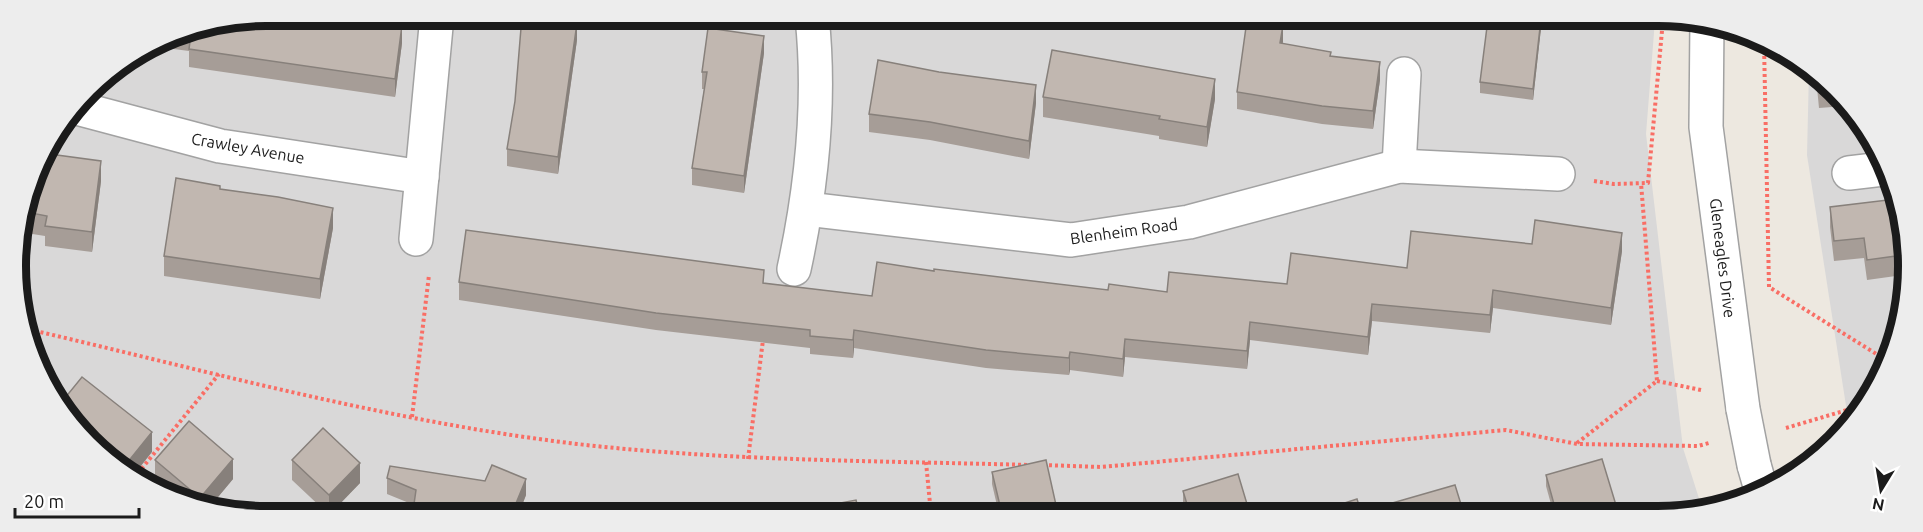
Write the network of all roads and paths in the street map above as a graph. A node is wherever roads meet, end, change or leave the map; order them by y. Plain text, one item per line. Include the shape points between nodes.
1 (436, 26) edge
2 (813, 26) edge
3 (1662, 26) edge
4 (1707, 31) edge
5 (1764, 51) edge
6 (1404, 74) dead end
7 (83, 110) edge
8 (1399, 166) junction
9 (1877, 170) edge
10 (1849, 172) dead end
11 (1558, 174) joint
12 (422, 177) junction
13 (1641, 183) junction
14 (807, 209) junction
15 (416, 239) joint
16 (794, 269) dead end
17 (764, 328) edge
18 (35, 331) edge
19 (1880, 356) edge
20 (219, 374) junction
21 (1657, 381) junction
22 (1742, 403) junction
23 (1850, 409) edge
24 (412, 417) junction
25 (1786, 428) dead end
26 (1709, 443) dead end
27 (1576, 444) junction
28 (748, 459) junction
29 (926, 462) junction
30 (140, 471) edge
31 (1758, 479) edge
32 (930, 506) edge

1 - 12 street
2 - 14 street via 815,130
3 - 13 path via 1648,183
4 - 22 street, Gleneagles Drive via 1706,127
5 - 19 path via 1769,287
6 - 8 street
7 - 12 street, Crawley Avenue via 220,146
8 - 11 street, Blenheim Road
8 - 14 street, Blenheim Road via 1189,222 1071,240
9 - 10 street
11 - 13 path via 1614,184
12 - 15 street
13 - 21 path
14 - 16 street
15 - 24 path via 431,254
17 - 28 path
18 - 20 path
20 - 24 path
20 - 30 path
21 - 22 path
21 - 27 path
22 - 31 street, Gleneagles Drive, bridge
23 - 25 path
24 - 28 path via 593,445
26 - 27 path
27 - 29 path via 1506,430 1101,467
28 - 29 path
29 - 32 path

